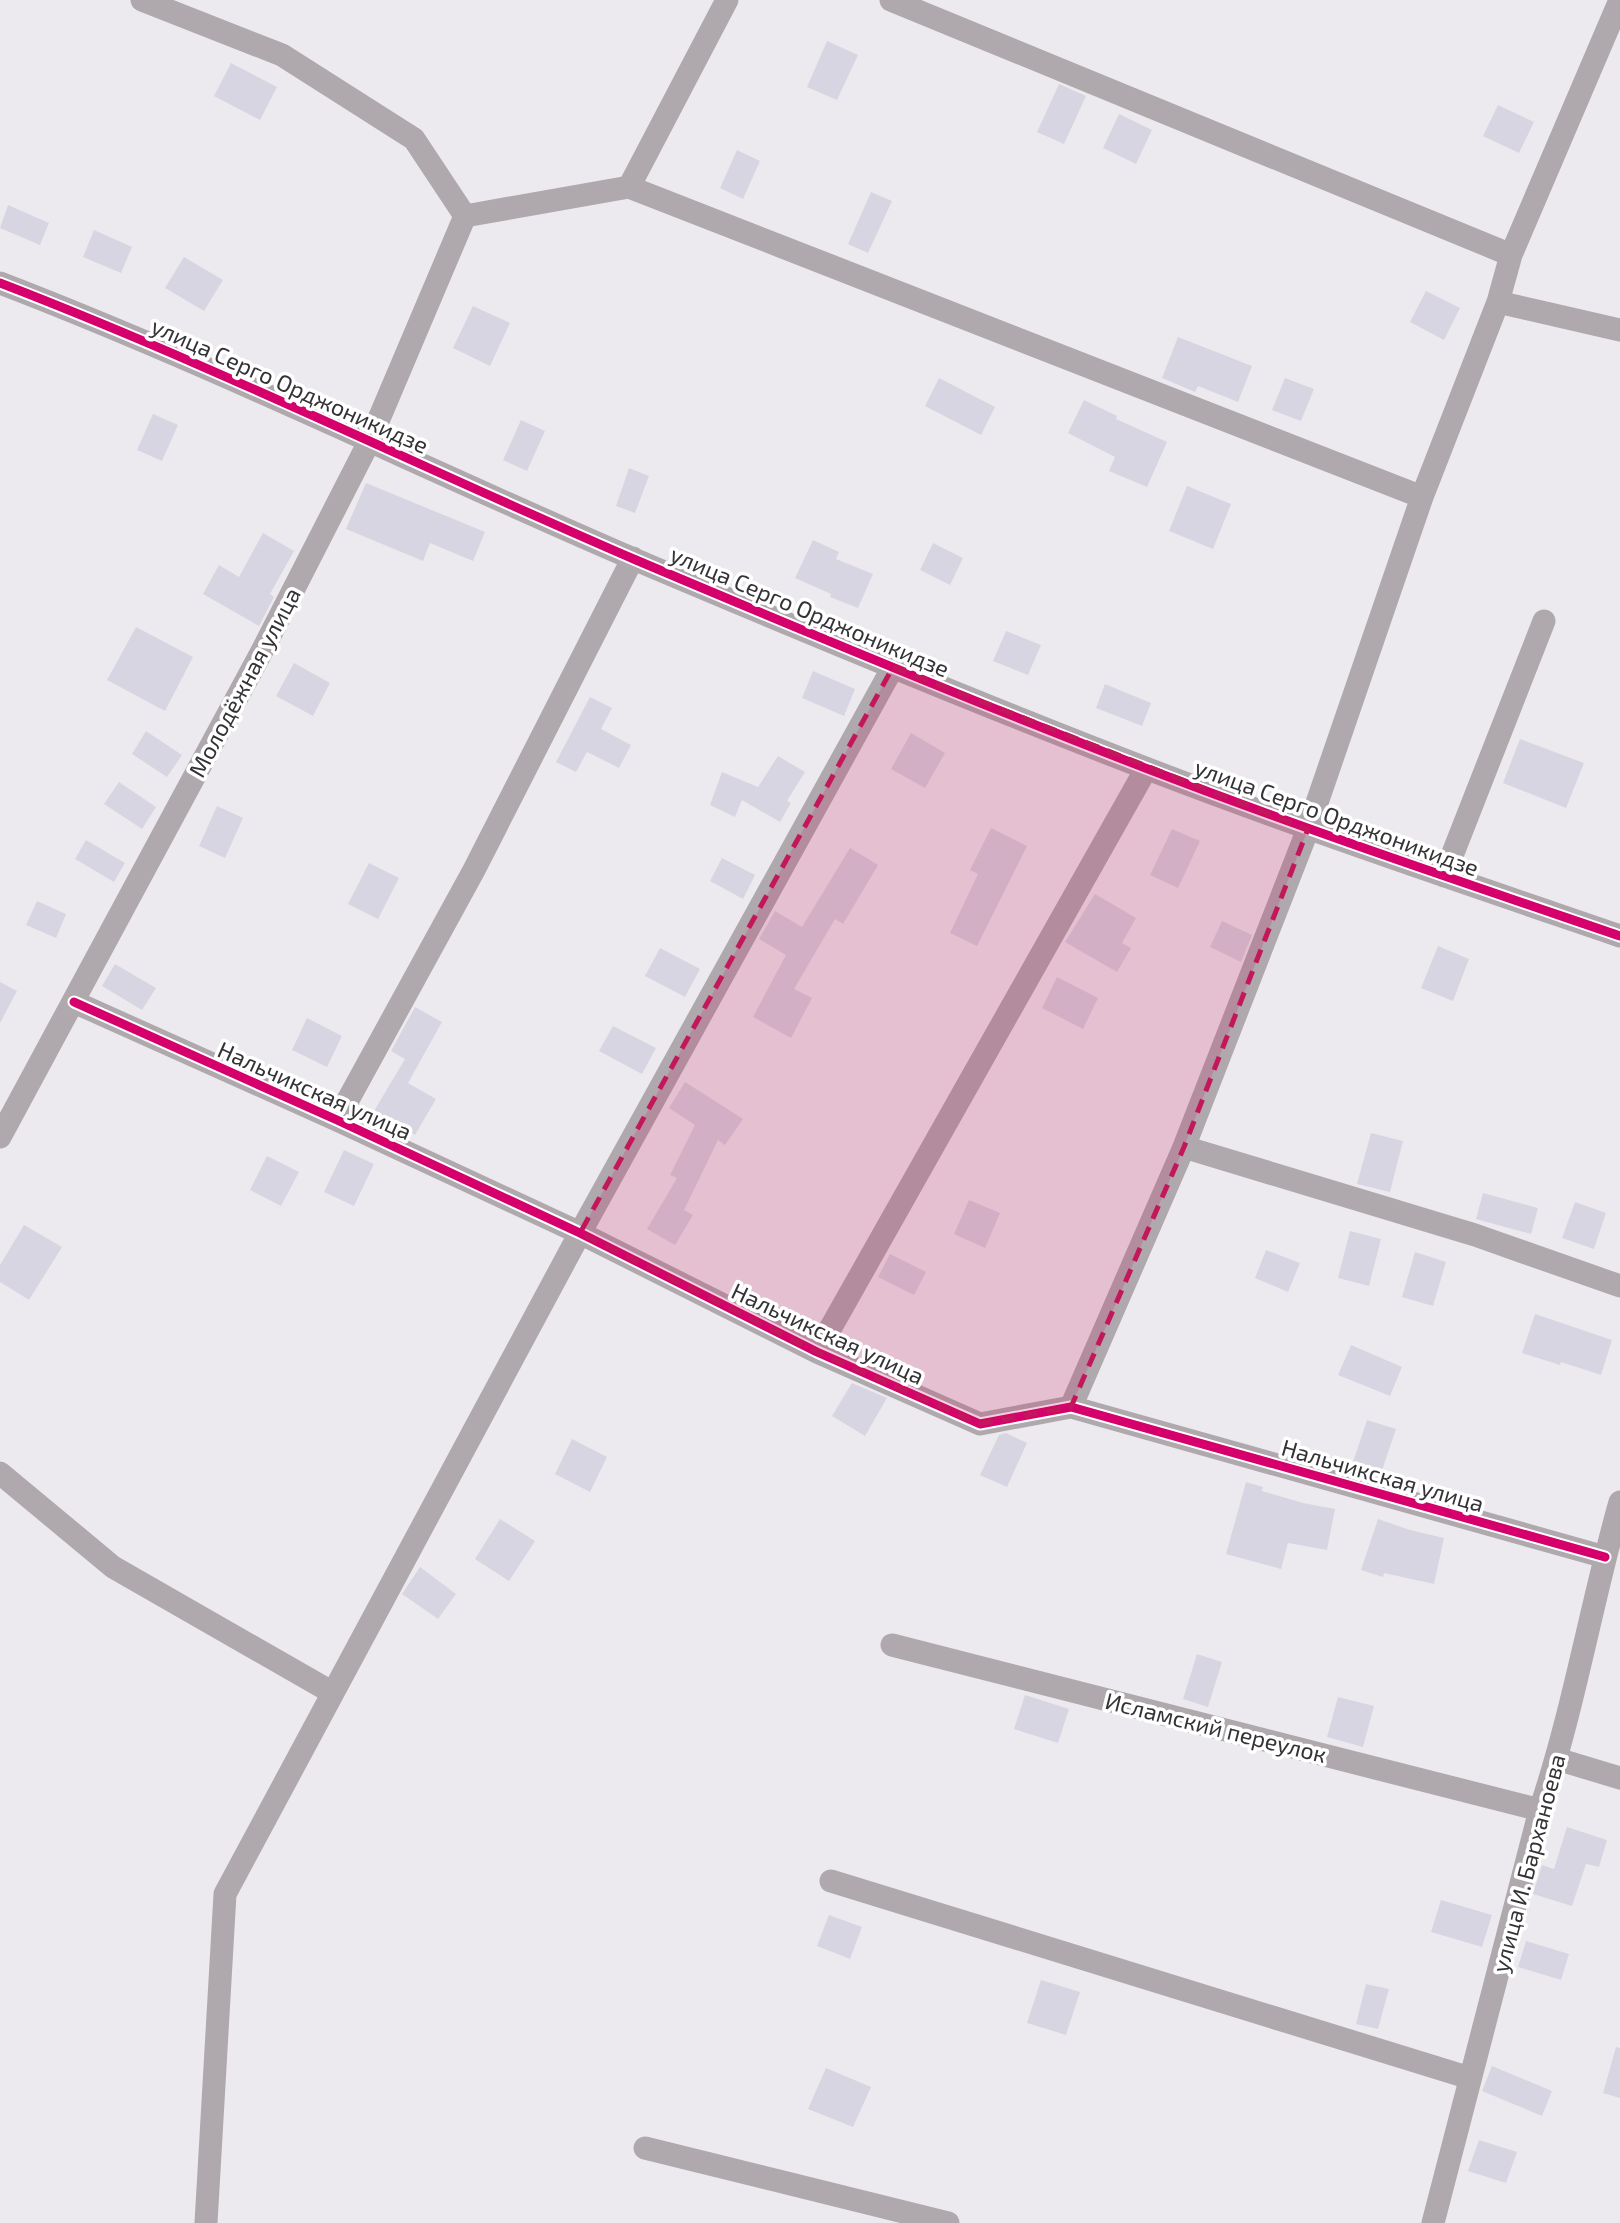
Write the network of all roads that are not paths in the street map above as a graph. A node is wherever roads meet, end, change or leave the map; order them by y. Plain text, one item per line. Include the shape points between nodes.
1 (142, 0) edge
2 (727, 0) edge
3 (891, 0) edge
4 (1620, 0) edge
5 (629, 187) junction
6 (465, 216) junction
7 (1511, 255) junction
8 (0, 284) edge
9 (1497, 302) junction
10 (1620, 330) edge
11 (370, 440) junction
12 (1422, 497) junction
13 (633, 558) junction
14 (1544, 621) dead end
15 (893, 667) junction
16 (1146, 769) junction
17 (1308, 829) junction
18 (1444, 876) junction
19 (1620, 936) edge
20 (74, 1002) junction
21 (337, 1119) junction
22 (0, 1137) edge
23 (1184, 1147) junction
24 (580, 1233) junction
25 (1620, 1286) edge
26 (817, 1352) junction
27 (1071, 1407) junction
28 (0, 1473) edge
29 (1620, 1502) edge
30 (1605, 1557) junction
31 (892, 1645) dead end
32 (333, 1693) junction
33 (1557, 1759) junction
34 (1620, 1778) edge
35 (1540, 1810) junction
36 (831, 1881) dead end
37 (1470, 2078) junction
38 (645, 2148) dead end
39 (206, 2223) edge
40 (948, 2223) edge
41 (1433, 2223) edge

1 - 6 street via 282,55 414,139
2 - 5 street
3 - 7 street
4 - 7 street
5 - 6 street
5 - 12 street
6 - 11 street, Молодёжная улица
7 - 9 street
8 - 11 street, улица Серго Орджоникидзе
9 - 10 street
9 - 12 street
11 - 13 street, улица Серго Орджоникидзе
11 - 20 street, Молодёжная улица
12 - 17 street
13 - 15 street, улица Серго Орджоникидзе
13 - 21 street via 474,870
14 - 18 street
15 - 16 street, улица Серго Орджоникидзе
15 - 24 street
16 - 17 street, улица Серго Орджоникидзе
16 - 26 street
17 - 18 street, улица Серго Орджоникидзе
17 - 23 street
18 - 19 street, улица Серго Орджоникидзе
20 - 21 street, Нальчикская улица
20 - 22 street, Молодёжная улица
21 - 24 street, Нальчикская улица
23 - 25 street via 1475,1235
23 - 27 street
24 - 26 street, Нальчикская улица
24 - 32 street
26 - 27 street, Нальчикская улица via 980,1424
27 - 30 street, Нальчикская улица
28 - 32 street via 113,1567
29 - 30 street, улица И. Барханоева
30 - 33 street, улица И. Барханоева
31 - 35 street, Исламский переулок
32 - 39 street via 225,1894
33 - 34 street
33 - 35 street, улица И. Барханоева
35 - 37 street, улица И. Барханоева
36 - 37 street
37 - 41 street, улица И. Барханоева
38 - 40 street

